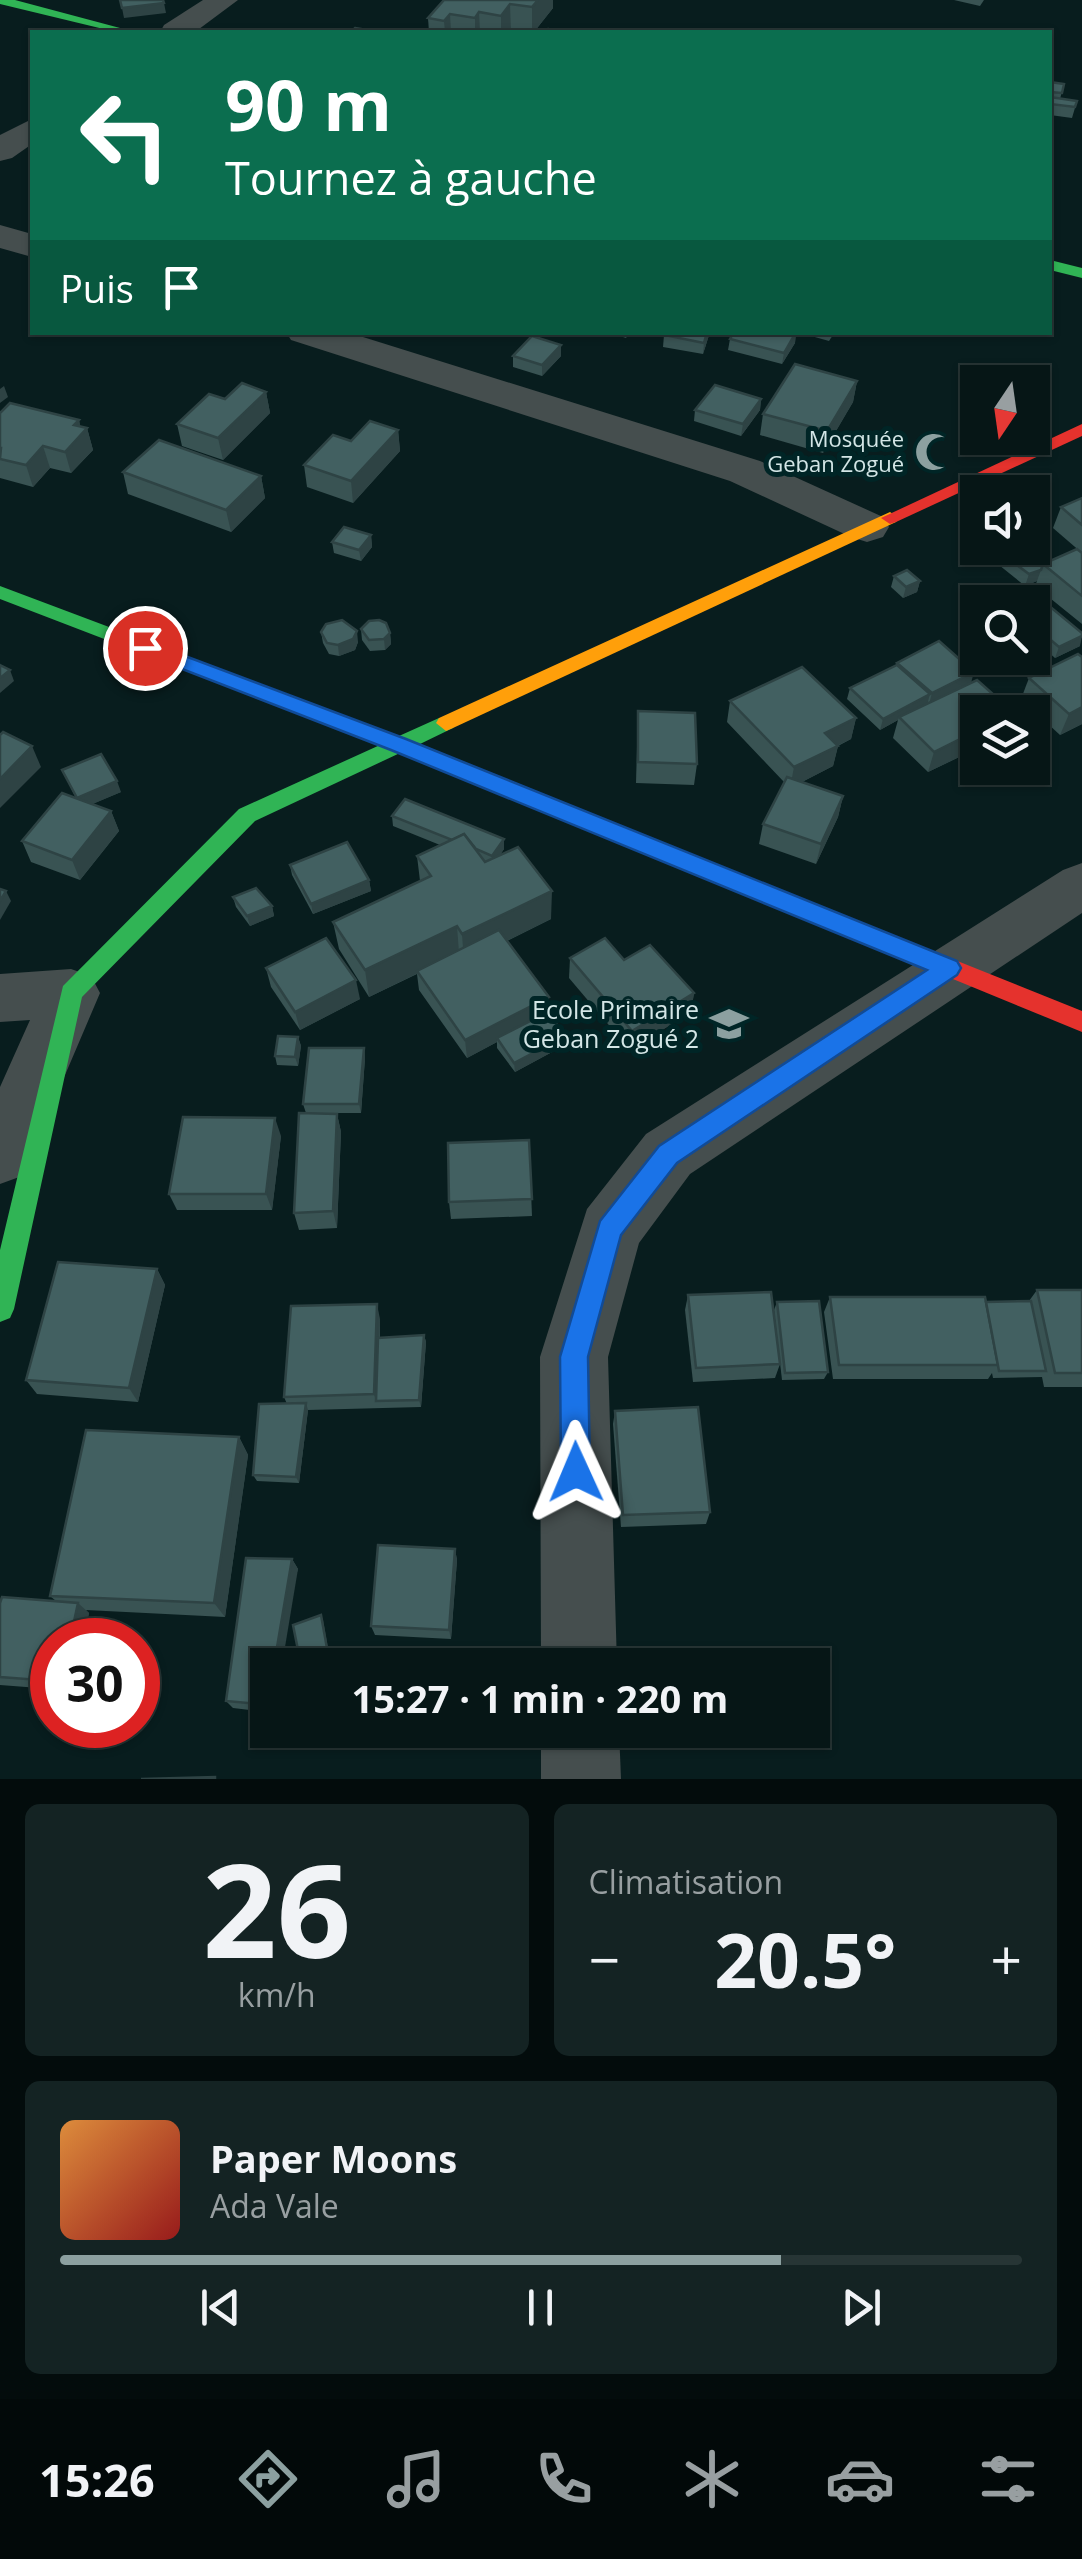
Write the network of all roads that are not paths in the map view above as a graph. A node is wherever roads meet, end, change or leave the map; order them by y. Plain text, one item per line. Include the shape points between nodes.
1 (0, 0) edge
2 (223, 0) edge
3 (121, 30) edge
4 (179, 30) edge
5 (30, 131) edge
6 (0, 152) edge
7 (0, 236) edge
8 (30, 245) edge
9 (1052, 266) edge
10 (1082, 273) edge
11 (314, 335) edge
12 (1082, 429) edge
13 (866, 527) junction
14 (0, 592) edge
15 (399, 744) junction
16 (1082, 885) edge
17 (949, 968) junction
18 (70, 993) junction
19 (0, 998) edge
20 (1082, 1022) edge
21 (0, 1156) edge
22 (0, 1309) edge
23 (579, 1648) edge
24 (580, 1748) edge
25 (581, 1779) edge

1 - 3 street
2 - 4 street
5 - 6 street
7 - 8 street
9 - 10 street
11 - 13 street via 745,471
12 - 13 street
13 - 15 street
14 - 15 street
15 - 17 street
15 - 18 street via 247,815
16 - 17 street
17 - 20 street
17 - 23 street via 668,1154 610,1230 574,1357
18 - 19 street
18 - 21 street
18 - 22 street
24 - 25 street

